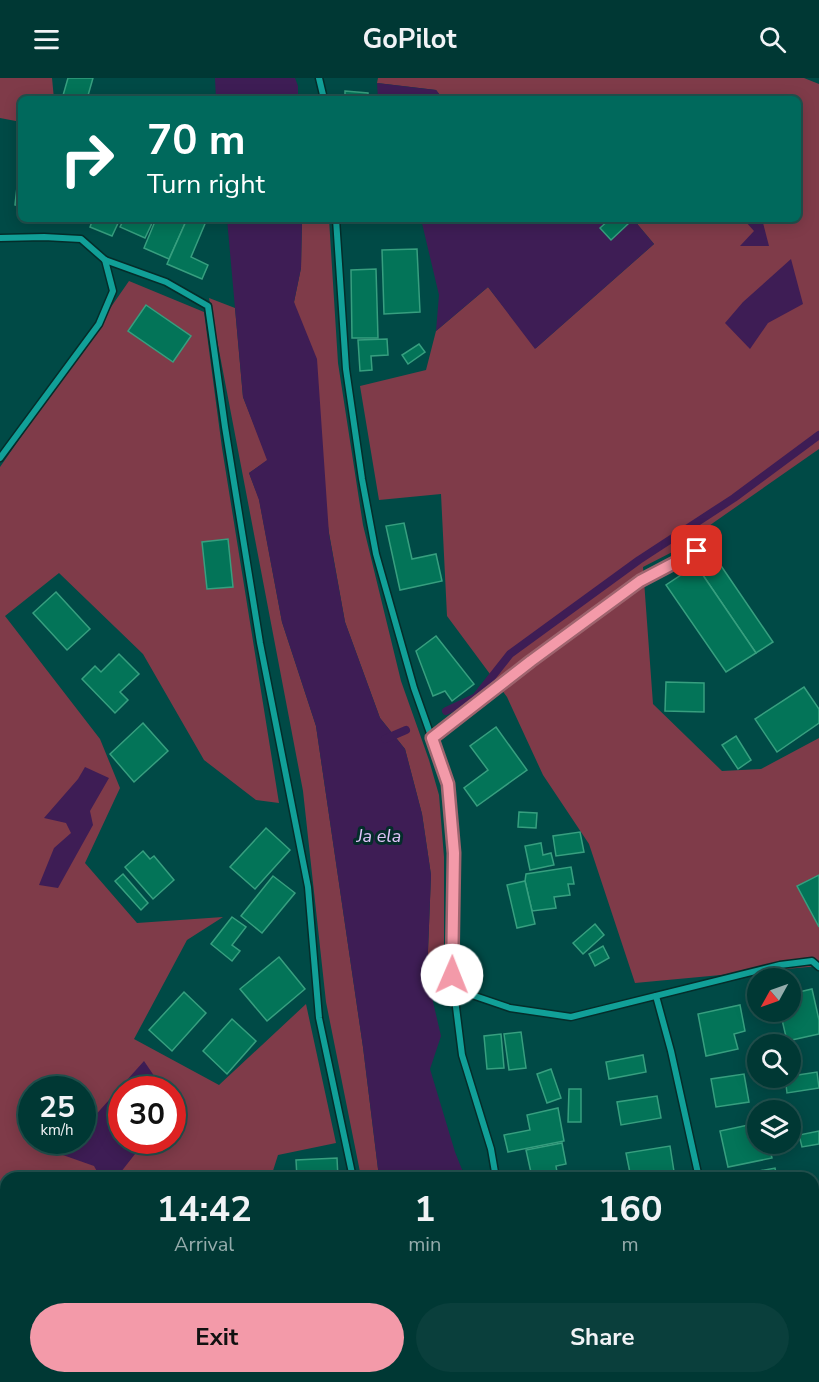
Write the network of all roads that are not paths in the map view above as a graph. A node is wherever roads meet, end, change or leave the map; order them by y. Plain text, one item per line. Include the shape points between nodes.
1 (319, 78) edge
2 (323, 96) edge
3 (336, 222) edge
4 (0, 238) edge
5 (105, 260) junction
6 (0, 458) edge
7 (716, 541) dead end
8 (432, 738) junction
9 (819, 967) edge
10 (452, 975) junction
11 (656, 996) junction
12 (352, 1172) edge
13 (495, 1172) edge
14 (698, 1172) edge

1 - 2 street
3 - 8 street via 346,369 376,554
4 - 5 street via 81,239
5 - 6 street via 113,291 99,324
5 - 12 street via 166,282 208,306 260,643 308,887 319,1018
7 - 8 lane via 640,581
8 - 10 street via 448,784 454,853
9 - 11 street via 812,961 780,965
10 - 11 street via 469,994 510,1008 571,1017
10 - 13 street via 462,1055
11 - 14 street

